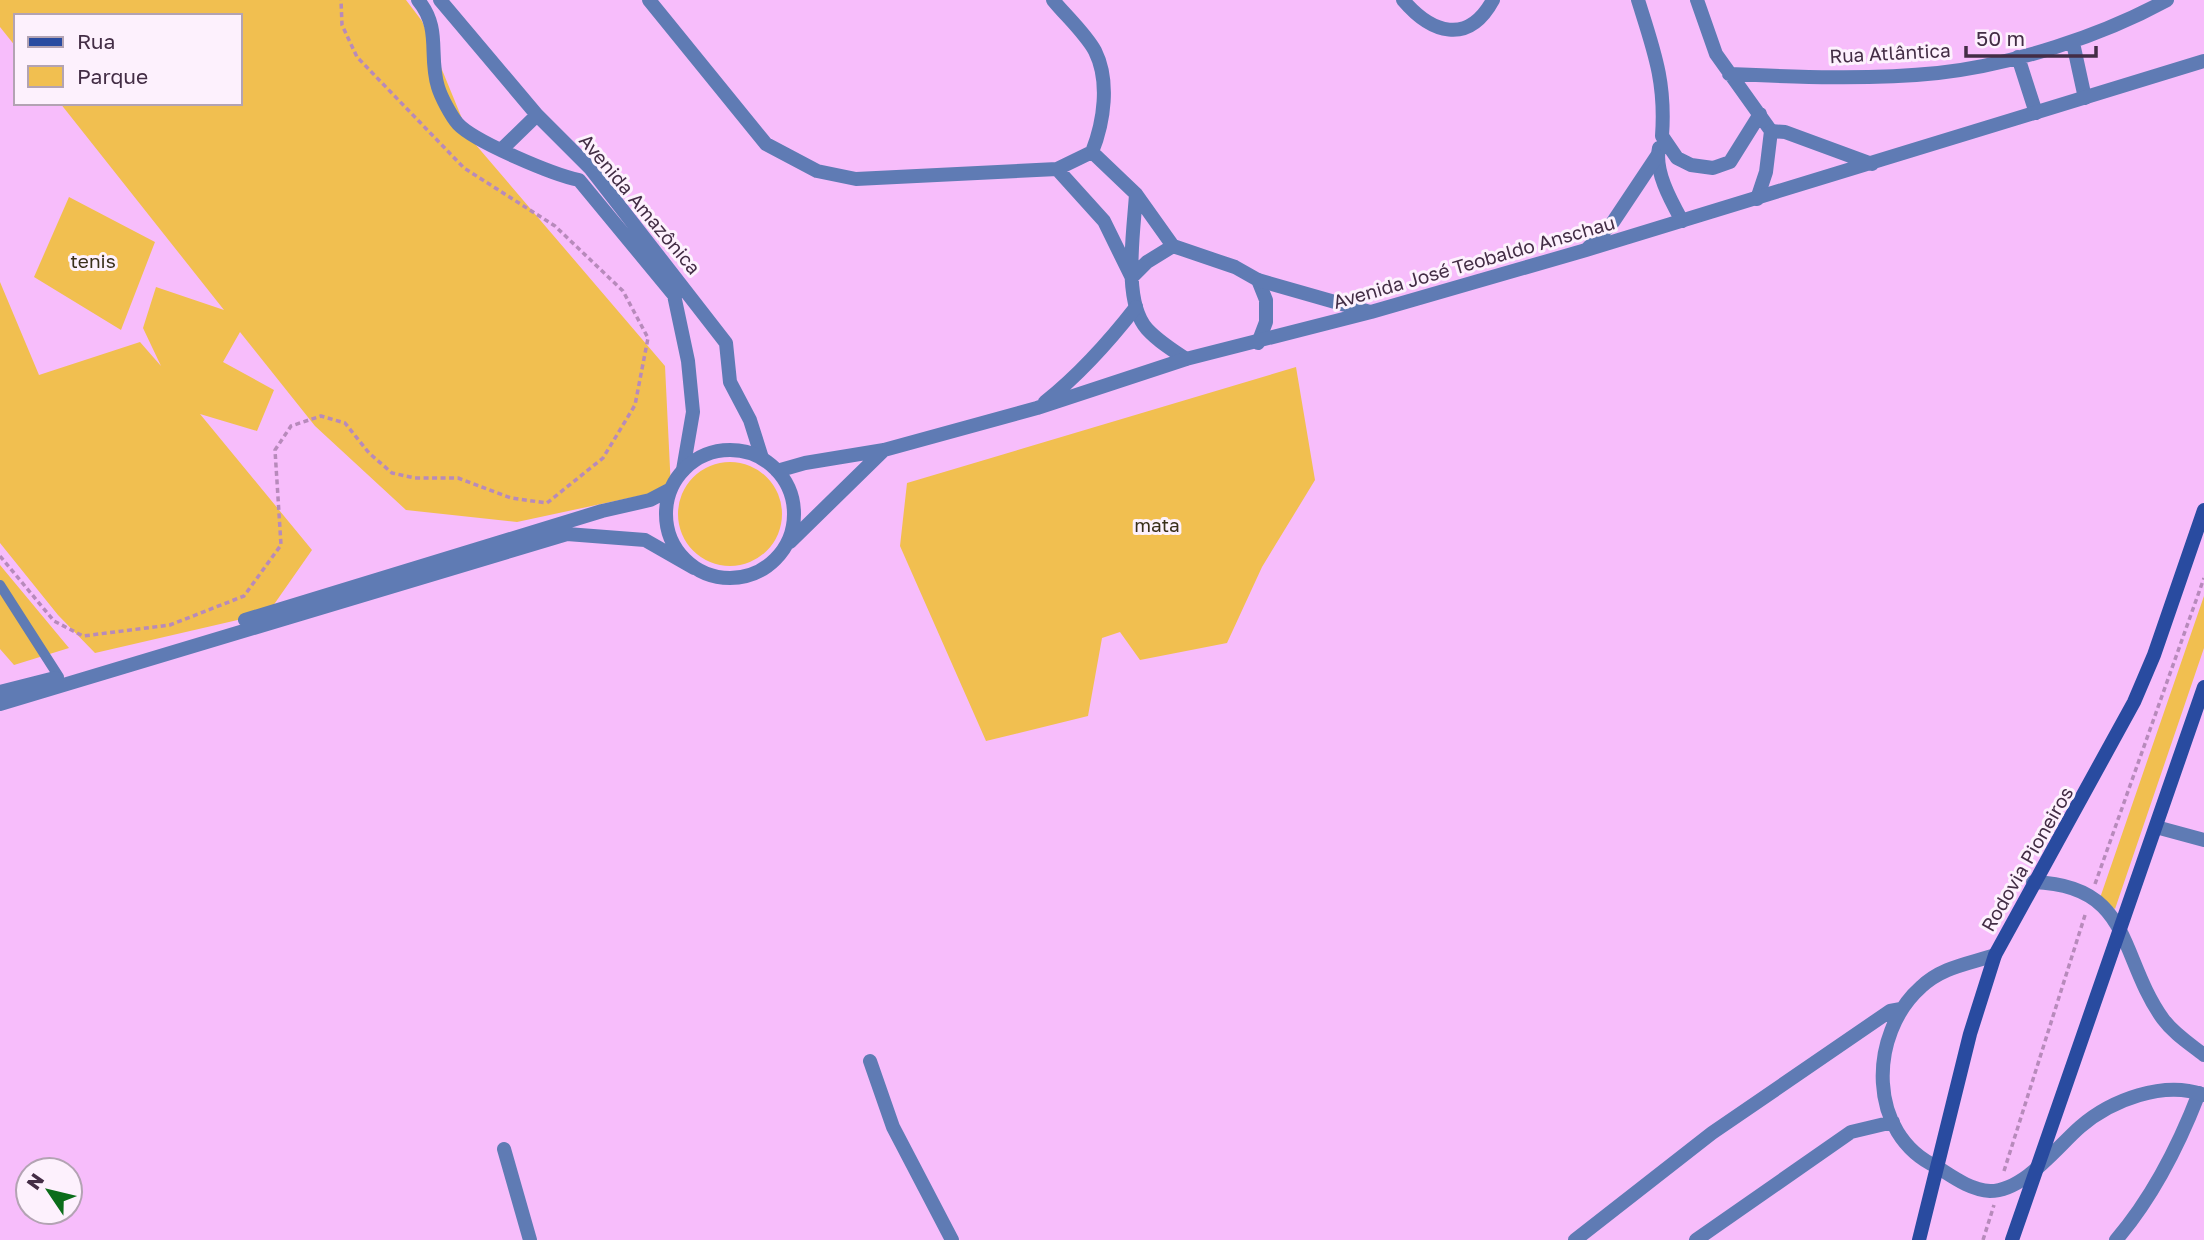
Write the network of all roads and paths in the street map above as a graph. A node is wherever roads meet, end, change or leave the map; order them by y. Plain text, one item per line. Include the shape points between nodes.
1 (341, 0) edge
2 (440, 0) edge
3 (649, 0) edge
4 (1053, 0) edge
5 (1403, 0) edge
6 (1493, 0) edge
7 (1638, 0) edge
8 (1697, 0) edge
9 (2166, 0) edge
10 (424, 2) edge
11 (2073, 43) junction
12 (2018, 57) junction
13 (2201, 64) edge
14 (1729, 74) junction
15 (2085, 98) junction
16 (2036, 113) junction
17 (1760, 114) junction
18 (537, 115) junction
19 (1771, 131) junction
20 (1662, 136) junction
21 (502, 149) junction
22 (1092, 152) junction
23 (1657, 156) junction
24 (1872, 164) junction
25 (590, 168) junction
26 (1057, 169) junction
27 (579, 180) junction
28 (1136, 194) junction
29 (1757, 199) junction
30 (1682, 221) junction
31 (1173, 246) junction
32 (1586, 250) junction
33 (1132, 277) junction
34 (1258, 279) junction
35 (1136, 307) junction
36 (1371, 312) junction
37 (1258, 342) junction
38 (1186, 359) junction
39 (1037, 408) junction
40 (884, 450) junction
41 (762, 458) junction
42 (683, 470) junction
43 (777, 471) junction
44 (671, 489) junction
45 (2204, 510) edge
46 (785, 546) junction
47 (0, 556) edge
48 (694, 568) junction
49 (0, 585) edge
50 (59, 677) junction
51 (2204, 687) edge
52 (0, 692) edge
53 (0, 704) edge
54 (2156, 827) junction
55 (2204, 840) edge
56 (2033, 882) junction
57 (2119, 928) junction
58 (1995, 955) junction
59 (1901, 1009) junction
60 (2204, 1055) edge
61 (870, 1060) dead end
62 (2201, 1094) edge
63 (1893, 1122) junction
64 (504, 1149) dead end
65 (1937, 1167) junction
66 (2036, 1171) junction
67 (530, 1240) edge
68 (952, 1240) edge
69 (1575, 1240) edge
70 (1696, 1240) edge
71 (1919, 1240) edge
72 (2012, 1240) edge
73 (2116, 1240) edge

1 - 47 path via 342,25 358,57 464,168 555,226 622,291 648,338 635,405 603,458 547,503 511,498 458,478 392,473 345,423 321,416 291,426 275,450 281,545 244,596 170,625 83,636 54,621
2 - 18 street, Avenida Amazônica
3 - 26 street via 766,144 817,171 856,179
4 - 22 street via 1094,51 1101,72 1101,128
5 - 6 street via 1420,20 1441,31 1467,27
7 - 20 street via 1662,76
8 - 14 street via 1716,54
9 - 11 street, Rua Atlântica
10 - 21 street, Avenida Amazônica via 434,29 438,87 457,123
11 - 12 street, Rua Atlântica
11 - 15 street
12 - 14 street, Rua Atlântica via 1939,73
12 - 16 street
13 - 15 street, Avenida José Teobaldo Anschau
14 - 17 street
15 - 16 street, Avenida José Teobaldo Anschau
16 - 24 street, Avenida José Teobaldo Anschau
17 - 19 street
17 - 20 street via 1730,162 1713,168 1691,166 1677,158
18 - 21 street
18 - 25 street, Avenida Amazônica
19 - 24 street via 1786,132
19 - 29 street
20 - 23 street
21 - 27 street, Avenida Amazônica via 562,177
22 - 26 street
22 - 28 street
23 - 30 street
23 - 32 street via 1613,222
24 - 29 street, Avenida José Teobaldo Anschau
25 - 27 street
25 - 41 street, Avenida Amazônica via 726,343 730,382 750,420
26 - 33 street via 1104,221
27 - 42 street, Avenida Amazônica via 674,295 688,361 692,412
28 - 31 street
28 - 33 street
29 - 30 street, Avenida José Teobaldo Anschau
30 - 32 street, Avenida José Teobaldo Anschau
31 - 33 street
31 - 34 street
32 - 36 street, Avenida José Teobaldo Anschau
33 - 35 street
34 - 36 street
34 - 37 street via 1266,300 1266,321
35 - 38 street via 1145,327
35 - 39 street via 1074,379
36 - 37 street, Avenida José Teobaldo Anschau
37 - 38 street, Avenida José Teobaldo Anschau
38 - 39 street, Avenida José Teobaldo Anschau
39 - 40 street, Avenida José Teobaldo Anschau
40 - 43 street
40 - 46 street, Avenida José Teobaldo Anschau
41 - 42 street via 723,450 701,457
41 - 43 street
42 - 44 street
43 - 46 street via 794,507 793,527
44 - 48 street via 666,510 668,533
44 - 50 street via 650,500
45 - 56 main road, Rodovia Pioneiros via 2134,702
46 - 48 street via 773,562 736,578 714,577
48 - 53 street via 645,540 567,534
49 - 50 lane
50 - 52 street
51 - 54 main road
54 - 55 street
54 - 57 main road
56 - 57 street via 2062,883 2092,895
56 - 58 main road, Rodovia Pioneiros
57 - 60 street via 2163,1019
57 - 66 main road
58 - 59 street via 1936,975
58 - 65 main road, Rodovia Pioneiros
59 - 63 street via 1887,1040 1882,1073
59 - 69 street via 1889,1011 1712,1133
61 - 68 street via 893,1127
62 - 66 street via 2167,1091 2134,1096 2082,1125
62 - 73 street via 2157,1182
63 - 65 street via 1913,1150
63 - 70 street via 1851,1132
64 - 67 street
65 - 66 street via 1964,1184 1990,1191
65 - 71 main road, Rodovia Pioneiros
66 - 72 main road

